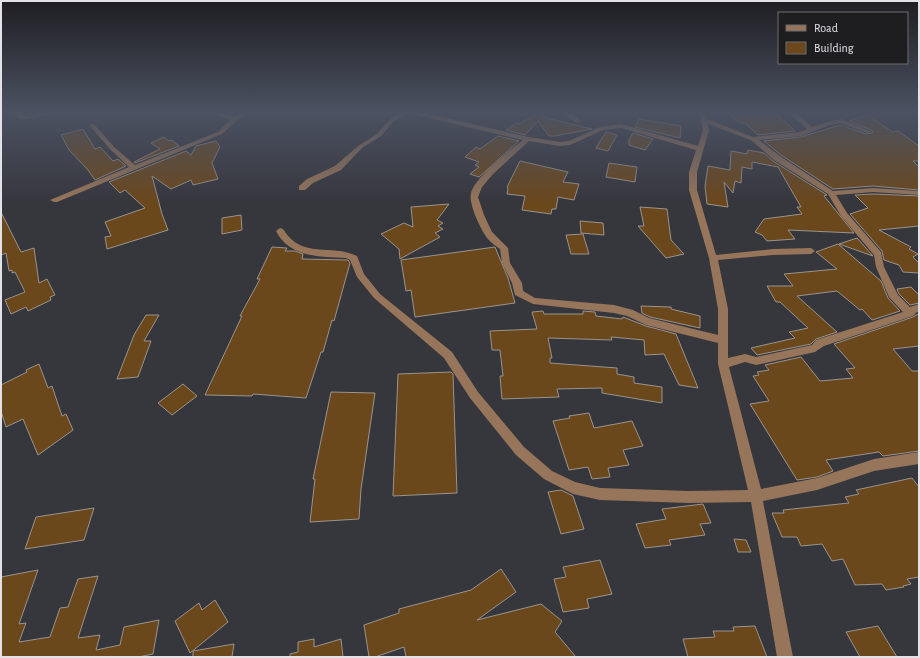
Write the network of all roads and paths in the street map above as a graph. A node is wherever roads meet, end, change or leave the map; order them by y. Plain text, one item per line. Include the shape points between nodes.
1 (107, 142) edge
2 (198, 142) edge
3 (368, 142) edge
4 (524, 142) edge
5 (548, 142) edge
6 (573, 142) edge
7 (675, 142) edge
8 (702, 142) edge
9 (756, 142) edge
10 (700, 149) junction
11 (133, 167) junction
12 (302, 188) dead end
13 (830, 193) junction
14 (919, 193) edge
15 (54, 200) dead end
16 (280, 230) dead end
17 (811, 251) dead end
18 (713, 258) junction
19 (914, 310) edge
20 (723, 340) junction
21 (723, 364) junction
22 (919, 458) edge
23 (756, 496) junction
24 (785, 657) edge

1 - 11 street
2 - 11 street
3 - 12 street via 338,168 310,180
4 - 20 street via 480,185 474,200 490,235 504,248 506,263 517,283 518,293 533,301 614,309 646,321
5 - 6 street via 560,144
7 - 10 street
8 - 10 street
9 - 13 street
10 - 18 street via 693,172 693,190
11 - 15 street
13 - 14 street via 873,190
13 - 19 street via 878,254 880,267 894,297
16 - 23 street via 281,236 298,248 354,258 360,275 377,296 448,355 474,395 520,451 548,475 573,488 600,494
17 - 18 street
18 - 20 street via 723,310
19 - 21 street via 820,343 815,348 756,361 745,358
20 - 21 street
21 - 23 street
22 - 23 street via 874,465 817,484
23 - 24 street

